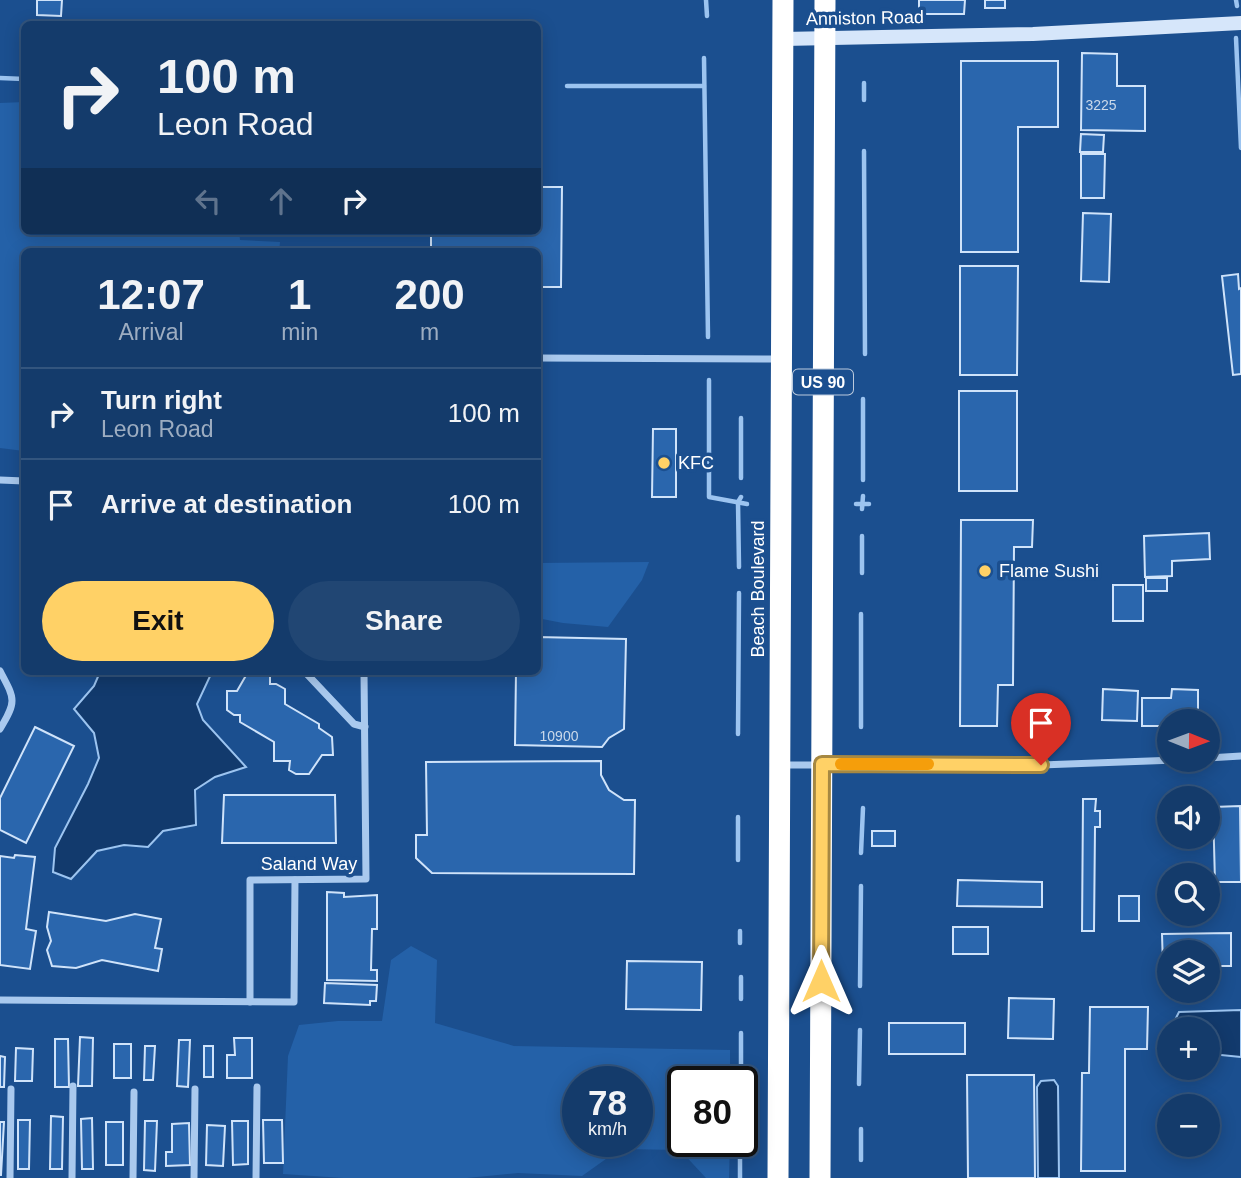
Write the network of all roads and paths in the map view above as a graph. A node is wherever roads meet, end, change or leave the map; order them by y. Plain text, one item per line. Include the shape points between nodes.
1 (783, 0) edge
2 (825, 0) edge
3 (1241, 23) edge
4 (783, 38) junction
5 (825, 38) junction
6 (541, 358) edge
7 (781, 359) junction
8 (0, 480) edge
9 (21, 481) edge
10 (0, 671) edge
11 (309, 675) edge
12 (364, 675) edge
13 (365, 727) junction
14 (0, 729) edge
15 (1241, 757) edge
16 (1220, 758) edge
17 (1157, 761) edge
18 (822, 764) junction
19 (780, 765) junction
20 (295, 880) junction
21 (0, 1000) edge
22 (250, 1002) junction
23 (73, 1086) dead end
24 (257, 1087) dead end
25 (12, 1089) dead end
26 (195, 1089) dead end
27 (134, 1092) dead end
28 (10, 1178) edge
29 (72, 1178) edge
30 (133, 1178) edge
31 (194, 1178) edge
32 (256, 1178) edge
33 (778, 1178) edge
34 (820, 1178) edge

1 - 4 highway, Beach Boulevard / US 90
2 - 5 highway, US 90
3 - 5 street, Anniston Road via 1034,34
4 - 5 street, Anniston Road
4 - 7 highway, Beach Boulevard / US 90
5 - 18 highway, US 90
6 - 7 street
7 - 19 highway, Beach Boulevard / US 90
8 - 9 street
10 - 14 street via 12,708
11 - 13 street via 354,724
12 - 13 street, Saland Way
13 - 20 street, Saland Way via 366,879
15 - 16 street
17 - 18 street
18 - 19 street
18 - 34 highway, US 90
19 - 33 highway, Beach Boulevard / US 90
20 - 22 street via 294,1002
20 - 22 street, Saland Way via 250,880
21 - 22 street
23 - 29 street
24 - 32 street
25 - 28 street
26 - 31 street
27 - 30 street

